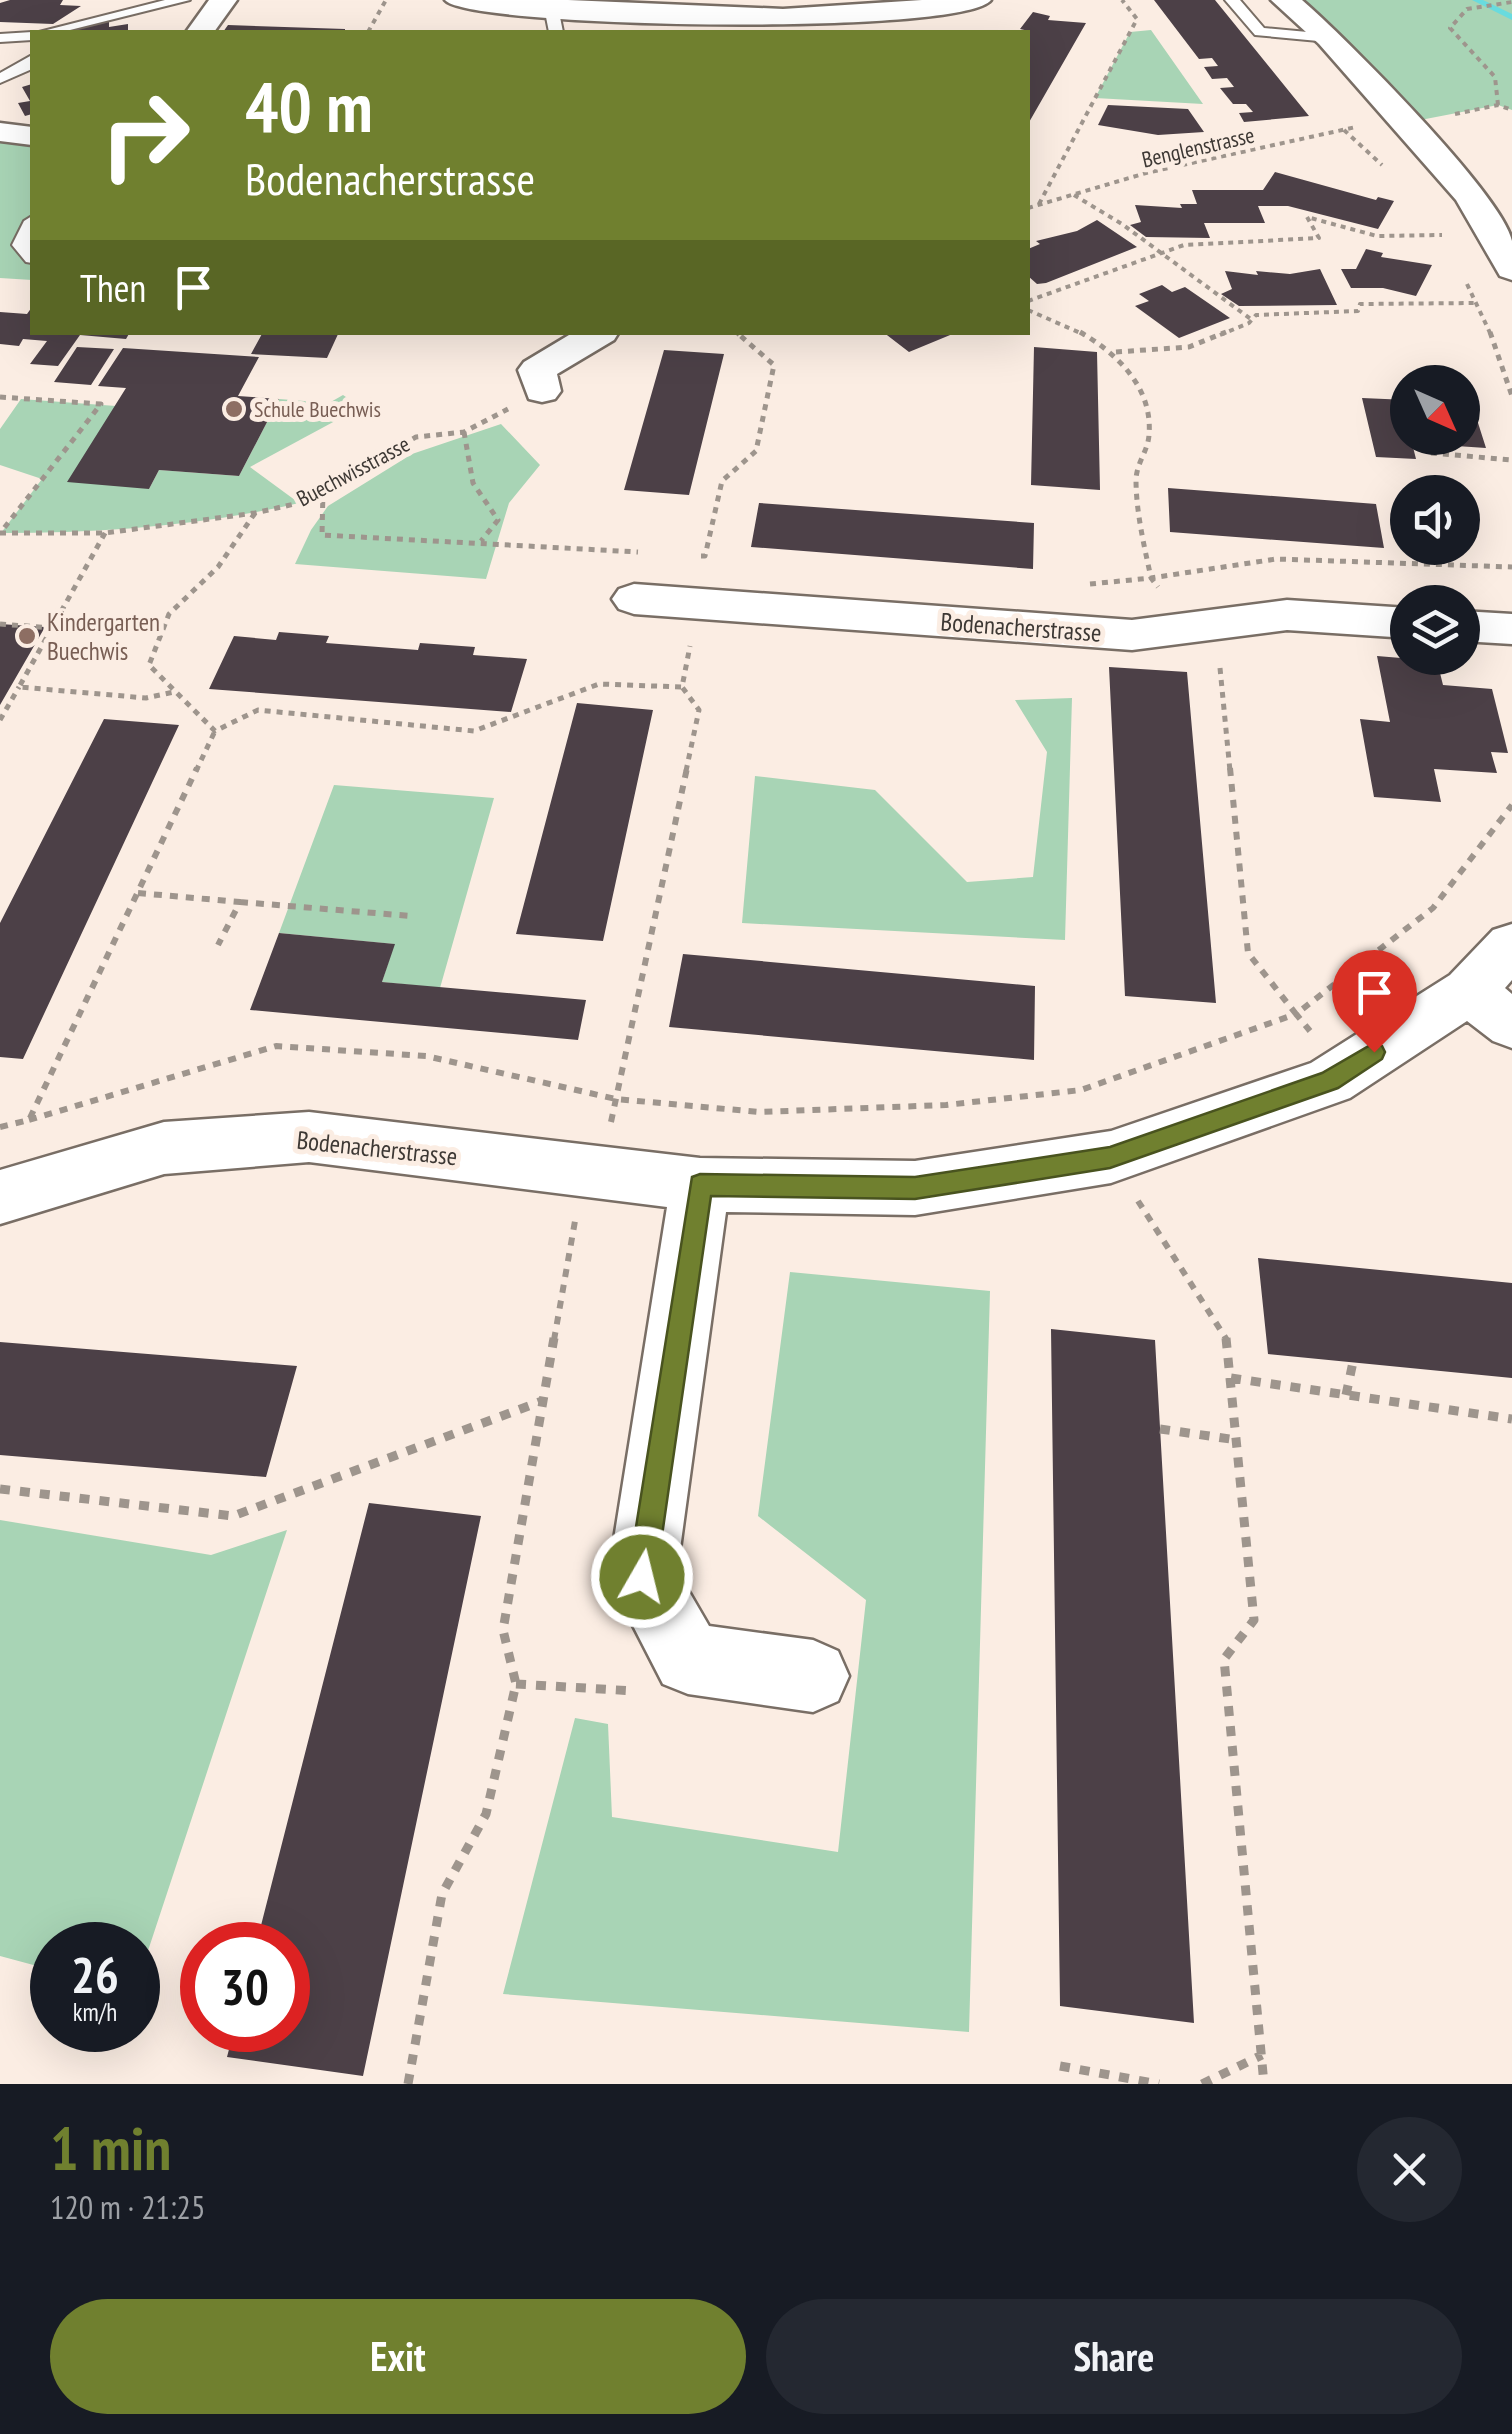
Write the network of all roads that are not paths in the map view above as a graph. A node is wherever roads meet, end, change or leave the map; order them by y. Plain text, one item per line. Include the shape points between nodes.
1 (183, 0) edge
2 (224, 0) edge
3 (459, 0) edge
4 (977, 0) edge
5 (1232, 0) edge
6 (1285, 0) edge
7 (644, 7) edge
8 (554, 20) edge
9 (924, 22) edge
10 (55, 30) edge
11 (202, 30) edge
12 (0, 38) edge
13 (1329, 38) junction
14 (29, 39) edge
15 (30, 62) edge
16 (0, 78) edge
17 (0, 132) edge
18 (30, 136) edge
19 (30, 225) edge
20 (30, 256) edge
21 (1512, 270) edge
22 (595, 335) edge
23 (542, 391) road end
24 (634, 599) dead end
25 (1390, 621) edge
26 (1480, 627) edge
27 (1512, 629) edge
28 (1512, 946) edge
29 (1490, 1008) edge
30 (700, 1185) junction
31 (0, 1197) edge
32 (814, 1676) dead end

1 - 10 lane
2 - 11 street
3 - 8 street
4 - 9 street
5 - 13 lane via 1260,32
6 - 13 street
7 - 8 street
7 - 9 street via 751,20
12 - 14 lane
13 - 21 street via 1470,196
15 - 16 lane
17 - 18 street
19 - 20 lane via 21,245
22 - 23 street via 537,370
24 - 25 street, Bodenacherstrasse via 1132,634 1287,615
26 - 27 street
28 - 29 street, Bodenacherstrasse
29 - 30 street, Bodenacherstrasse via 1330,1080 1110,1158 915,1188
30 - 31 street, Bodenacherstrasse via 309,1137 164,1148
30 - 32 street via 642,1577 688,1659

